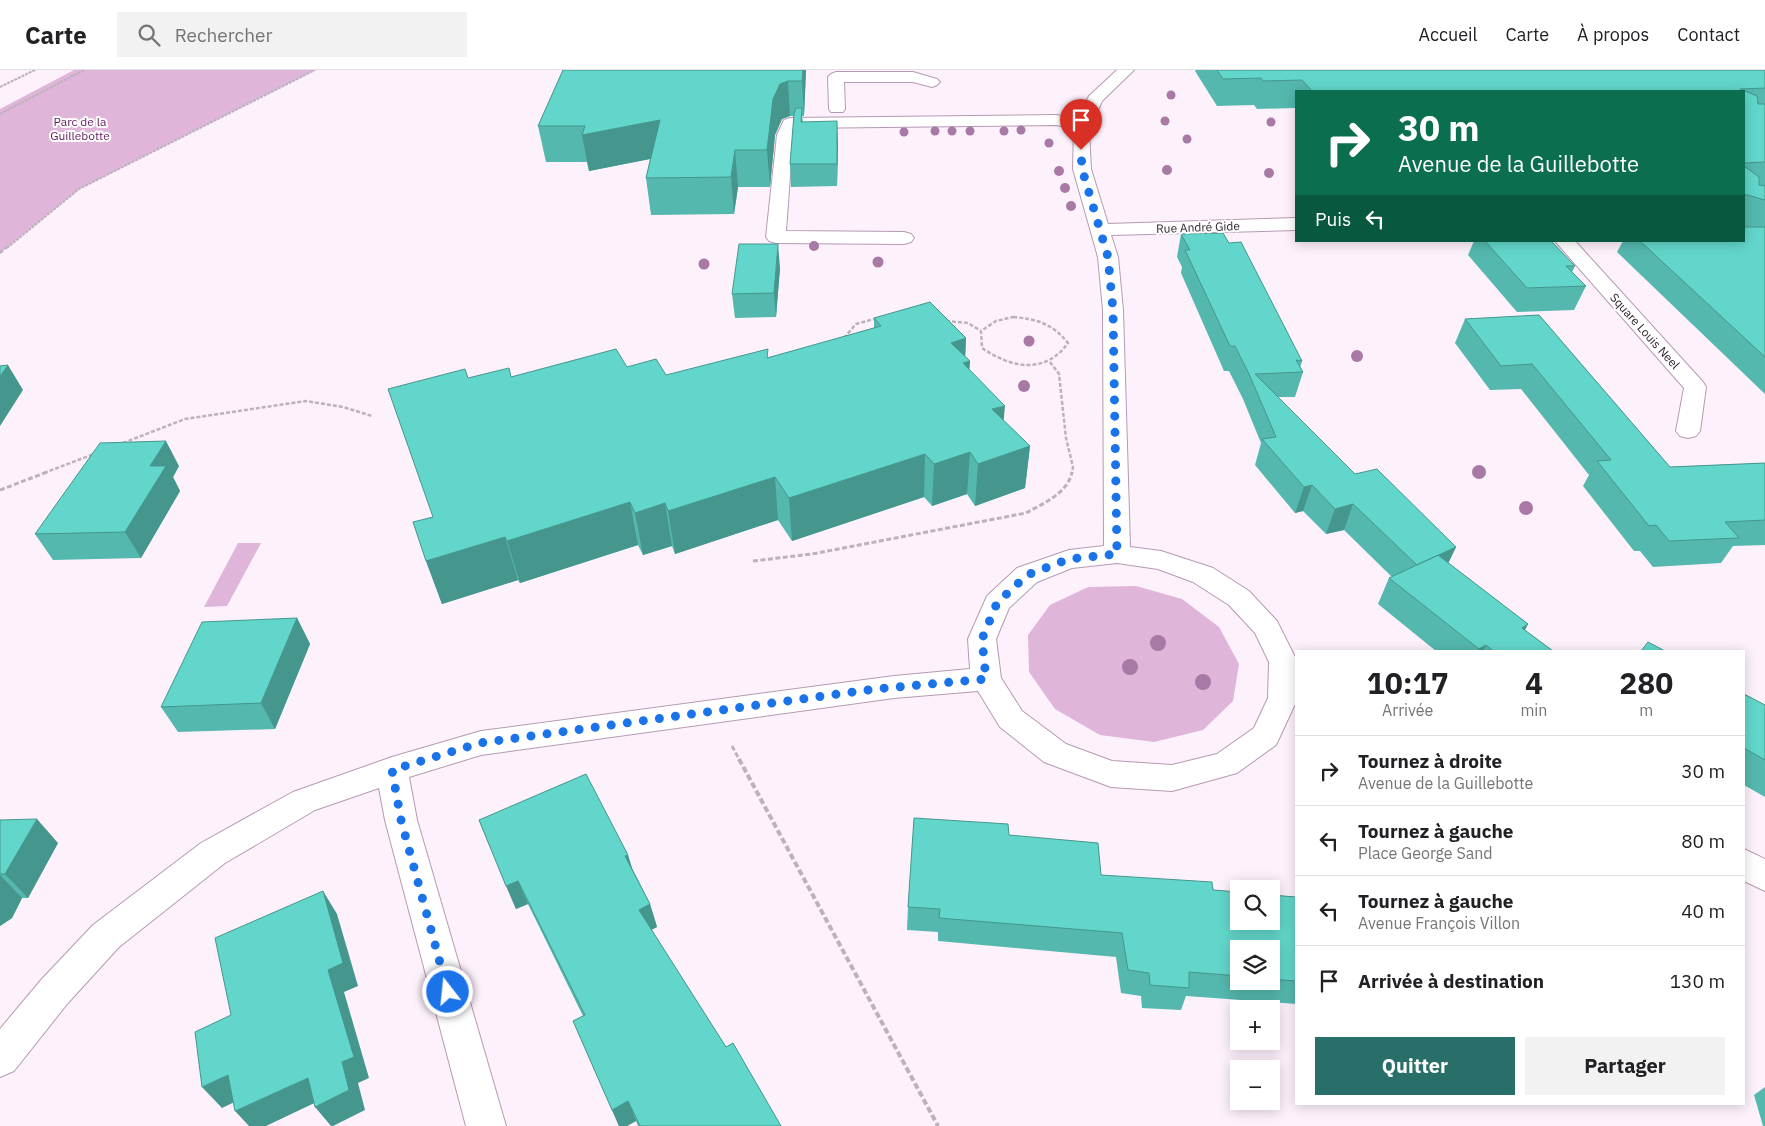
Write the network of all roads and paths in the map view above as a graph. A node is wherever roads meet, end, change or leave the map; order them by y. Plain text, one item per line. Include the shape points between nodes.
1 (35, 70) edge
2 (84, 70) edge
3 (315, 70) edge
4 (1126, 70) edge
5 (932, 82) dead end
6 (0, 87) edge
7 (837, 109) dead end
8 (0, 114) edge
9 (1084, 124) junction
10 (1295, 224) edge
11 (1100, 230) junction
12 (904, 238) dead end
13 (1565, 242) edge
14 (0, 253) edge
15 (882, 317) edge
16 (939, 320) edge
17 (981, 331) junction
18 (839, 345) edge
19 (1050, 362) junction
20 (372, 416) dead end
21 (1688, 431) dead end
22 (120, 444) edge
23 (102, 451) edge
24 (0, 490) edge
25 (1117, 554) junction
26 (753, 561) dead end
27 (986, 679) junction
28 (1290, 699) edge
29 (713, 710) junction
30 (392, 770) junction
31 (1745, 865) edge
32 (1765, 876) edge
33 (0, 1058) edge
34 (486, 1126) edge
35 (938, 1126) edge

1 - 6 path
2 - 8 path
3 - 14 path via 79,189
4 - 9 street via 1095,99
5 - 7 street via 913,77 836,77
9 - 11 street via 1081,132 1082,169
9 - 12 street via 1056,120 790,124 784,135 776,237
10 - 11 street, Rue André Gide
11 - 25 street via 1108,257 1113,310
13 - 21 street, Square Louis Neel via 1695,387
15 - 18 path via 856,324
16 - 17 path via 968,324
17 - 19 path via 982,348 1000,361 1032,366
17 - 19 path via 998,319 1028,319 1052,325 1068,343 1064,352
19 - 26 path via 1059,374 1066,438 1073,467 1070,482 1053,498 1026,513 812,554
20 - 22 path via 306,401 186,419
23 - 24 path
25 - 27 street via 1069,559 1027,575 997,603 982,639
25 - 28 street via 1161,560 1194,572 1239,598 1267,628 1283,662
27 - 28 street via 1012,719 1055,753 1111,774 1172,778 1226,764 1265,736
27 - 29 street
29 - 30 street via 480,743
29 - 35 path
30 - 33 street via 304,801 213,853 106,936 54,992
30 - 34 street via 401,820
31 - 32 street

